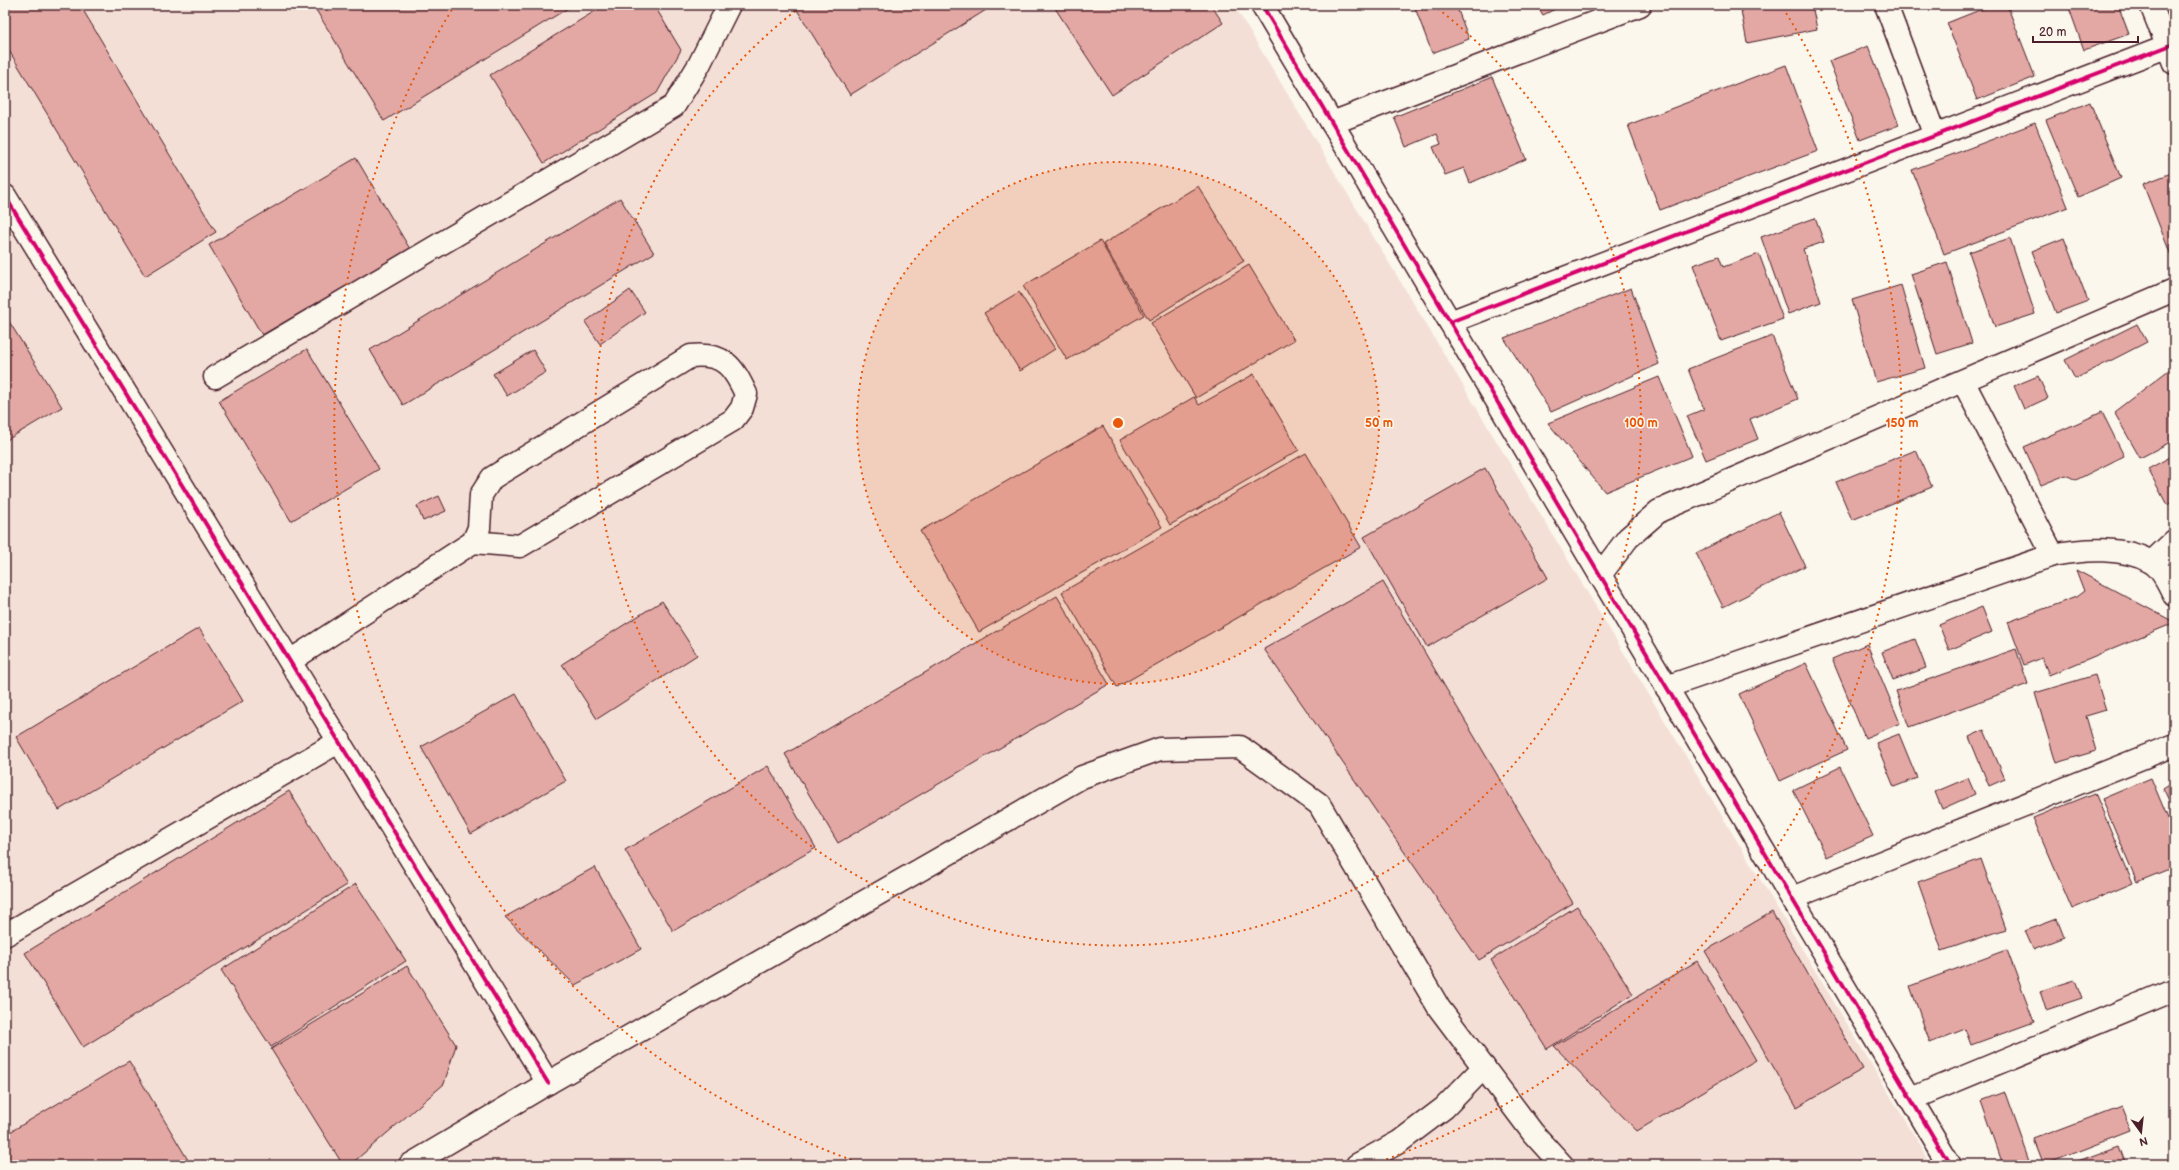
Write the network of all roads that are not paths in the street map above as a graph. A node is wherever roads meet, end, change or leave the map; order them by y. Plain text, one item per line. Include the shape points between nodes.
1 (729, 5) edge
2 (1262, 5) edge
3 (1640, 5) edge
4 (1886, 5) edge
5 (2152, 5) edge
6 (2172, 51) edge
7 (1332, 123) junction
8 (1935, 136) junction
9 (5, 196) edge
10 (2174, 290) edge
11 (1450, 322) junction
12 (215, 377) dead end
13 (1963, 381) junction
14 (2174, 540) edge
15 (473, 542) junction
16 (2054, 555) junction
17 (2152, 562) junction
18 (1600, 574) junction
19 (2174, 595) edge
20 (290, 661) junction
21 (1666, 687) junction
22 (340, 741) junction
23 (2174, 745) edge
24 (1792, 898) junction
25 (5, 934) edge
26 (2174, 990) edge
27 (1484, 1067) junction
28 (548, 1083) junction
29 (1911, 1098) junction
30 (410, 1165) edge
31 (1357, 1165) edge
32 (1562, 1165) edge
33 (1950, 1165) edge

1 - 12 street via 699,65 674,106
2 - 7 street
3 - 7 street
4 - 8 street
5 - 6 street
6 - 8 street
7 - 11 street
8 - 11 street
9 - 20 street
10 - 13 street
11 - 18 street
13 - 16 street
13 - 18 street via 1659,511 1628,538
14 - 17 street
15 - 15 street via 520,546 733,420 742,408 746,394 732,369 722,359 707,354 691,356 492,478 481,495 479,528
15 - 20 street
16 - 17 street via 2078,550 2106,550 2126,553
16 - 21 street
17 - 19 street
18 - 21 street
20 - 22 street
21 - 24 street
22 - 25 street
22 - 28 street
23 - 24 street
24 - 29 street
26 - 29 street
27 - 28 street via 1439,1008 1318,804 1240,747 1160,749 1082,777
27 - 31 street via 1444,1108 1399,1142
27 - 32 street via 1533,1133
28 - 30 street
29 - 33 street

